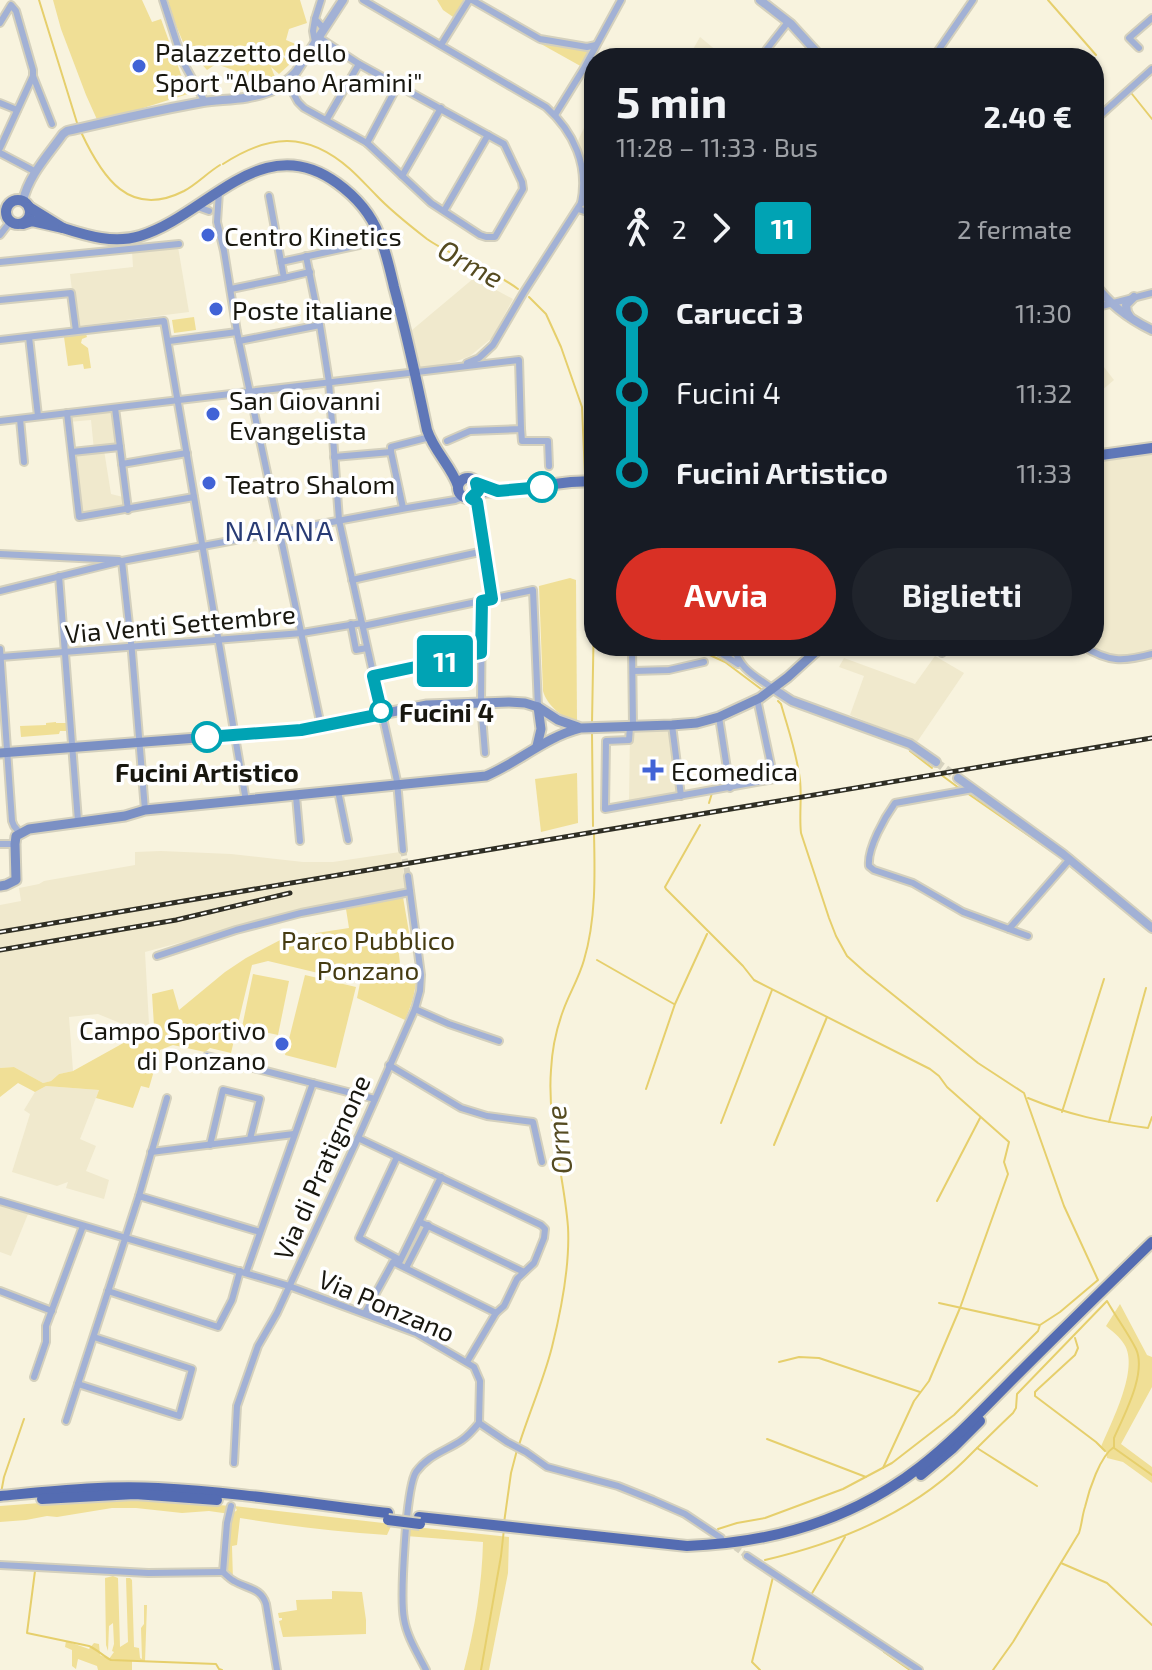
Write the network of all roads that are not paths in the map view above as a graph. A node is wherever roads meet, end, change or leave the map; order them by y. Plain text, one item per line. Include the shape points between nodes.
1 (163, 0) edge
2 (321, 0) edge
3 (343, 0) edge
4 (363, 0) edge
5 (470, 0) edge
6 (621, 0) edge
7 (760, 0) edge
8 (973, 0) edge
9 (1152, 18) edge
10 (315, 19) junction
11 (788, 22) junction
12 (0, 23) edge
13 (324, 29) junction
14 (317, 40) junction
15 (441, 45) junction
16 (596, 45) junction
17 (594, 48) edge
18 (768, 48) edge
19 (813, 48) edge
20 (940, 48) edge
21 (1139, 48) dead end
22 (359, 64) junction
23 (584, 65) edge
24 (1152, 69) edge
25 (33, 76) junction
26 (287, 82) junction
27 (398, 85) junction
28 (205, 102) junction
29 (0, 103) edge
30 (441, 108) junction
31 (17, 110) junction
32 (1104, 112) edge
33 (555, 115) junction
34 (327, 119) junction
35 (52, 124) dead end
36 (490, 136) junction
37 (367, 143) junction
38 (0, 150) edge
39 (581, 156) junction
40 (584, 163) edge
41 (36, 172) junction
42 (402, 176) junction
43 (269, 196) dead end
44 (212, 201) junction
45 (584, 203) edge
46 (26, 204) junction
47 (3, 206) edge
48 (579, 206) junction
49 (584, 209) edge
50 (444, 211) junction
51 (10, 222) junction
52 (23, 224) junction
53 (63, 228) junction
54 (0, 235) edge
55 (179, 244) dead end
56 (359, 245) dead end
57 (306, 256) junction
58 (0, 262) edge
59 (281, 262) junction
60 (310, 272) junction
61 (284, 278) junction
62 (231, 289) junction
63 (1152, 293) edge
64 (1104, 295) edge
65 (1134, 297) junction
66 (0, 300) edge
67 (1111, 303) junction
68 (1104, 305) edge
69 (1130, 318) junction
70 (320, 325) junction
71 (1152, 330) edge
72 (74, 331) junction
73 (237, 332) junction
74 (29, 337) junction
75 (0, 340) edge
76 (169, 341) junction
77 (239, 341) junction
78 (454, 368) junction
79 (415, 372) junction
80 (329, 382) junction
81 (250, 392) junction
82 (179, 400) junction
83 (115, 408) junction
84 (67, 413) junction
85 (38, 416) junction
86 (20, 419) junction
87 (0, 421) edge
88 (521, 429) junction
89 (430, 437) junction
90 (447, 441) dead end
91 (120, 447) junction
92 (1152, 448) edge
93 (391, 449) junction
94 (72, 452) junction
95 (187, 453) junction
96 (1104, 455) edge
97 (334, 457) junction
98 (24, 462) dead end
99 (122, 464) junction
100 (446, 465) junction
101 (549, 466) dead end
102 (584, 481) edge
103 (471, 489) junction
104 (194, 497) junction
105 (403, 508) junction
106 (128, 510) junction
107 (339, 520) junction
108 (281, 531) junction
109 (203, 546) junction
110 (484, 551) junction
111 (0, 554) edge
112 (122, 561) junction
113 (59, 576) junction
114 (352, 580) junction
115 (0, 591) edge
116 (492, 599) junction
117 (482, 601) junction
118 (351, 624) junction
119 (362, 624) junction
120 (302, 633) junction
121 (219, 641) junction
122 (131, 647) junction
123 (367, 648) junction
124 (0, 649) edge
125 (66, 653) junction
126 (481, 653) junction
127 (1152, 654) edge
128 (632, 656) edge
129 (726, 656) edge
130 (736, 656) edge
131 (811, 656) edge
132 (1101, 656) edge
133 (1, 657) edge
134 (704, 662) dead end
135 (744, 668) junction
136 (633, 671) junction
137 (373, 676) junction
138 (772, 688) junction
139 (757, 699) junction
140 (481, 703) junction
141 (538, 707) junction
142 (382, 714) junction
143 (719, 717) junction
144 (672, 725) junction
145 (321, 726) junction
146 (631, 726) junction
147 (581, 728) junction
148 (235, 735) junction
149 (140, 742) junction
150 (537, 746) junction
151 (72, 747) junction
152 (4, 753) edge
153 (485, 753) dead end
154 (936, 762) tunnel mouth
155 (958, 778) tunnel mouth
156 (397, 785) junction
157 (730, 788) junction
158 (973, 789) junction
159 (338, 791) junction
160 (296, 796) junction
161 (681, 796) junction
162 (246, 801) junction
163 (145, 810) junction
164 (78, 821) junction
165 (20, 833) junction
166 (348, 840) dead end
167 (300, 841) dead end
168 (0, 844) edge
169 (15, 844) junction
170 (403, 850) tunnel mouth
171 (1070, 859) junction
172 (408, 876) tunnel mouth
173 (0, 886) edge
174 (410, 892) junction
175 (1152, 928) edge
176 (1009, 929) junction
177 (1028, 936) dead end
178 (157, 956) dead end
179 (415, 1009) junction
180 (499, 1041) dead end
181 (207, 1056) dead end
182 (389, 1065) junction
183 (313, 1083) junction
184 (167, 1098) dead end
185 (375, 1099) junction
186 (294, 1134) junction
187 (358, 1138) junction
188 (250, 1139) junction
189 (210, 1145) junction
190 (151, 1152) junction
191 (397, 1157) junction
192 (542, 1162) dead end
193 (441, 1177) junction
194 (139, 1196) junction
195 (0, 1201) edge
196 (420, 1222) junction
197 (428, 1225) junction
198 (83, 1226) junction
199 (260, 1232) junction
200 (125, 1238) junction
201 (1152, 1242) edge
202 (1152, 1251) edge
203 (397, 1262) junction
204 (406, 1268) junction
205 (243, 1272) junction
206 (524, 1272) junction
207 (289, 1286) junction
208 (0, 1291) edge
209 (108, 1291) junction
210 (52, 1311) junction
211 (365, 1313) junction
212 (496, 1313) junction
213 (94, 1337) junction
214 (467, 1362) junction
215 (34, 1377) dead end
216 (78, 1384) junction
217 (66, 1421) dead end
218 (479, 1423) junction
219 (234, 1463) dead end
220 (0, 1496) edge
221 (0, 1502) edge
222 (231, 1506) dead end
223 (388, 1517) junction
224 (512, 1531) junction
225 (721, 1538) tunnel mouth
226 (747, 1556) tunnel mouth
227 (0, 1565) edge
228 (223, 1572) junction
229 (277, 1670) edge
230 (426, 1670) edge
231 (919, 1670) edge

1 - 28 street via 183,62
2 - 10 street
3 - 13 street
4 - 15 street
5 - 15 street
5 - 16 street via 540,39
6 - 16 street
7 - 11 street
8 - 20 street
9 - 21 street via 1129,38
10 - 13 street
10 - 14 street
11 - 18 street
11 - 19 street
12 - 25 street via 11,5
13 - 14 street
14 - 22 street
14 - 26 street
15 - 33 street
16 - 17 street
22 - 27 street
22 - 34 street
23 - 33 street
24 - 32 street
25 - 31 street
25 - 35 street
26 - 28 street via 243,98
26 - 34 street via 304,108
27 - 30 street
27 - 37 street
28 - 41 street via 67,131
29 - 31 street
30 - 36 street
30 - 42 street
31 - 38 street
33 - 39 street
34 - 37 street
36 - 50 street
36 - 50 street via 504,144 523,189 495,237 480,235
37 - 42 street
38 - 41 street
39 - 40 street
39 - 48 street via 584,188
41 - 46 street via 25,192
42 - 50 street
43 - 59 street
44 - 53 main road via 131,238 103,239
44 - 62 street
44 - 79 main road via 254,172 280,164 318,171 344,188 378,232
45 - 48 street
46 - 47 main road via 13,201
46 - 52 main road via 30,216
46 - 53 main road
47 - 51 main road
48 - 49 street
48 - 78 street via 493,345 479,358
51 - 52 main road
51 - 54 street
52 - 53 main road
55 - 58 street
56 - 57 street
57 - 59 street
57 - 60 street
59 - 61 street
60 - 61 street
60 - 70 street
61 - 62 street
62 - 73 street
63 - 65 street
64 - 67 street
65 - 67 street
65 - 69 street via 1126,307
66 - 72 street via 71,293
67 - 68 street
67 - 69 street
69 - 71 street
70 - 77 street
70 - 80 street
72 - 74 street
72 - 76 street via 164,321
73 - 76 street
73 - 77 street
74 - 75 street
74 - 85 street
76 - 82 street
77 - 81 street
78 - 79 street
78 - 88 street via 519,360
79 - 80 street
79 - 89 main road
80 - 81 street
80 - 97 street
81 - 82 street
81 - 108 street
82 - 83 street
82 - 95 street
83 - 84 street
83 - 91 street
84 - 85 street
84 - 94 street
85 - 86 street
86 - 87 street
86 - 98 street
88 - 90 street via 470,431
88 - 101 street via 522,441 548,441
89 - 93 street
89 - 100 main road
91 - 94 street
91 - 99 street
92 - 96 main road
93 - 97 street
93 - 105 street
94 - 106 street via 79,517
95 - 99 street
95 - 104 street
97 - 107 street
99 - 106 street
100 - 103 main road
100 - 103 main road via 458,486 461,481
102 - 103 main road
103 - 105 street via 455,500
103 - 110 street
104 - 106 street
104 - 109 street
105 - 107 street
107 - 108 street
107 - 114 street
108 - 109 street
108 - 120 street
109 - 112 street
109 - 121 street
110 - 114 street
110 - 116 street
111 - 112 street
112 - 113 street
112 - 122 street
113 - 115 street
113 - 125 street
114 - 119 street
116 - 117 street, Via Venti Settembre
116 - 141 street, Via Venti Settembre via 533,590
117 - 119 street, Via Venti Settembre
117 - 126 street
118 - 119 street, Via Venti Settembre
118 - 120 street, Via Venti Settembre
118 - 123 street via 356,650
119 - 123 street
120 - 121 street, Via Venti Settembre
120 - 145 street
121 - 122 street, Via Venti Settembre
121 - 148 street
122 - 125 street, Via Venti Settembre
122 - 149 street
123 - 137 street
124 - 133 street
125 - 133 street, Via Venti Settembre
125 - 151 street
126 - 137 street
126 - 140 street
127 - 132 street via 1126,660
128 - 136 street
129 - 135 street
130 - 135 street
131 - 138 main road
133 - 152 street
134 - 136 street
135 - 138 street
136 - 146 street
137 - 142 street
138 - 139 main road
138 - 154 street via 792,701 910,744
139 - 143 main road
139 - 157 street via 774,779
140 - 141 main road
140 - 142 main road via 421,705
140 - 153 street
141 - 147 main road
141 - 150 main road
142 - 145 main road
142 - 156 street
143 - 144 main road
143 - 157 street
144 - 146 main road
144 - 161 street
145 - 148 main road
146 - 147 main road
146 - 161 street via 629,740 606,741 605,809
147 - 150 main road
148 - 149 main road
148 - 162 street
149 - 151 main road
149 - 163 street
150 - 156 main road via 486,776
151 - 152 main road
151 - 164 street
152 - 165 street via 12,821
155 - 158 street
156 - 159 main road
156 - 170 street
157 - 161 street
158 - 171 street
158 - 176 street via 895,803 871,850 869,866
159 - 160 main road
159 - 166 street
160 - 162 main road
160 - 167 street
162 - 163 main road
163 - 164 main road
164 - 165 main road
165 - 169 main road
168 - 169 street
169 - 173 main road via 16,880
171 - 175 street
171 - 176 street
172 - 174 street, Via di Pratignone
174 - 178 street via 301,913
174 - 179 street, Via di Pratignone via 421,975
176 - 177 street
179 - 180 street
179 - 182 street, Via di Pratignone
181 - 183 street
182 - 185 street, Via di Pratignone
182 - 192 street, Via di Pratignone via 461,1108 533,1122
183 - 185 street
183 - 186 street
184 - 190 street
185 - 187 street, Via di Pratignone
186 - 188 street
186 - 199 street
187 - 191 street
187 - 207 street, Via di Pratignone
188 - 189 street
188 - 189 street via 260,1099 223,1090
189 - 190 street
190 - 194 street
191 - 193 street
191 - 203 street via 359,1238
193 - 196 street
193 - 206 street via 541,1225 545,1233 534,1263
194 - 199 street
194 - 200 street
195 - 198 street, Via Ponzano
196 - 197 street
196 - 203 street
197 - 204 street
197 - 206 street
198 - 200 street, Via Ponzano
198 - 210 street
199 - 205 street
200 - 205 street, Via Ponzano
200 - 209 street
201 - 224 highway via 923,1465 832,1518 774,1537 698,1546
202 - 224 highway via 952,1449 902,1489 845,1519 776,1543 711,1552 663,1551
203 - 204 street
203 - 211 street
204 - 212 street
205 - 207 street, Via Ponzano
205 - 209 street via 218,1327
206 - 212 street
207 - 211 street, Via Ponzano
207 - 219 street, Via di Pratignone via 258,1346 237,1406
208 - 210 street
209 - 213 street
210 - 215 street
211 - 214 street, Via Ponzano via 416,1333
212 - 214 street
213 - 216 street
213 - 216 street via 192,1369 179,1416
214 - 218 street, Via Ponzano via 480,1381
216 - 217 street
218 - 225 street via 547,1467 618,1486 685,1514
218 - 230 street via 459,1442 430,1457 411,1486 402,1610
220 - 223 highway via 158,1488
221 - 223 highway via 157,1495
222 - 228 street
223 - 224 highway, bridge
226 - 231 street
227 - 228 street
228 - 229 street via 263,1595

